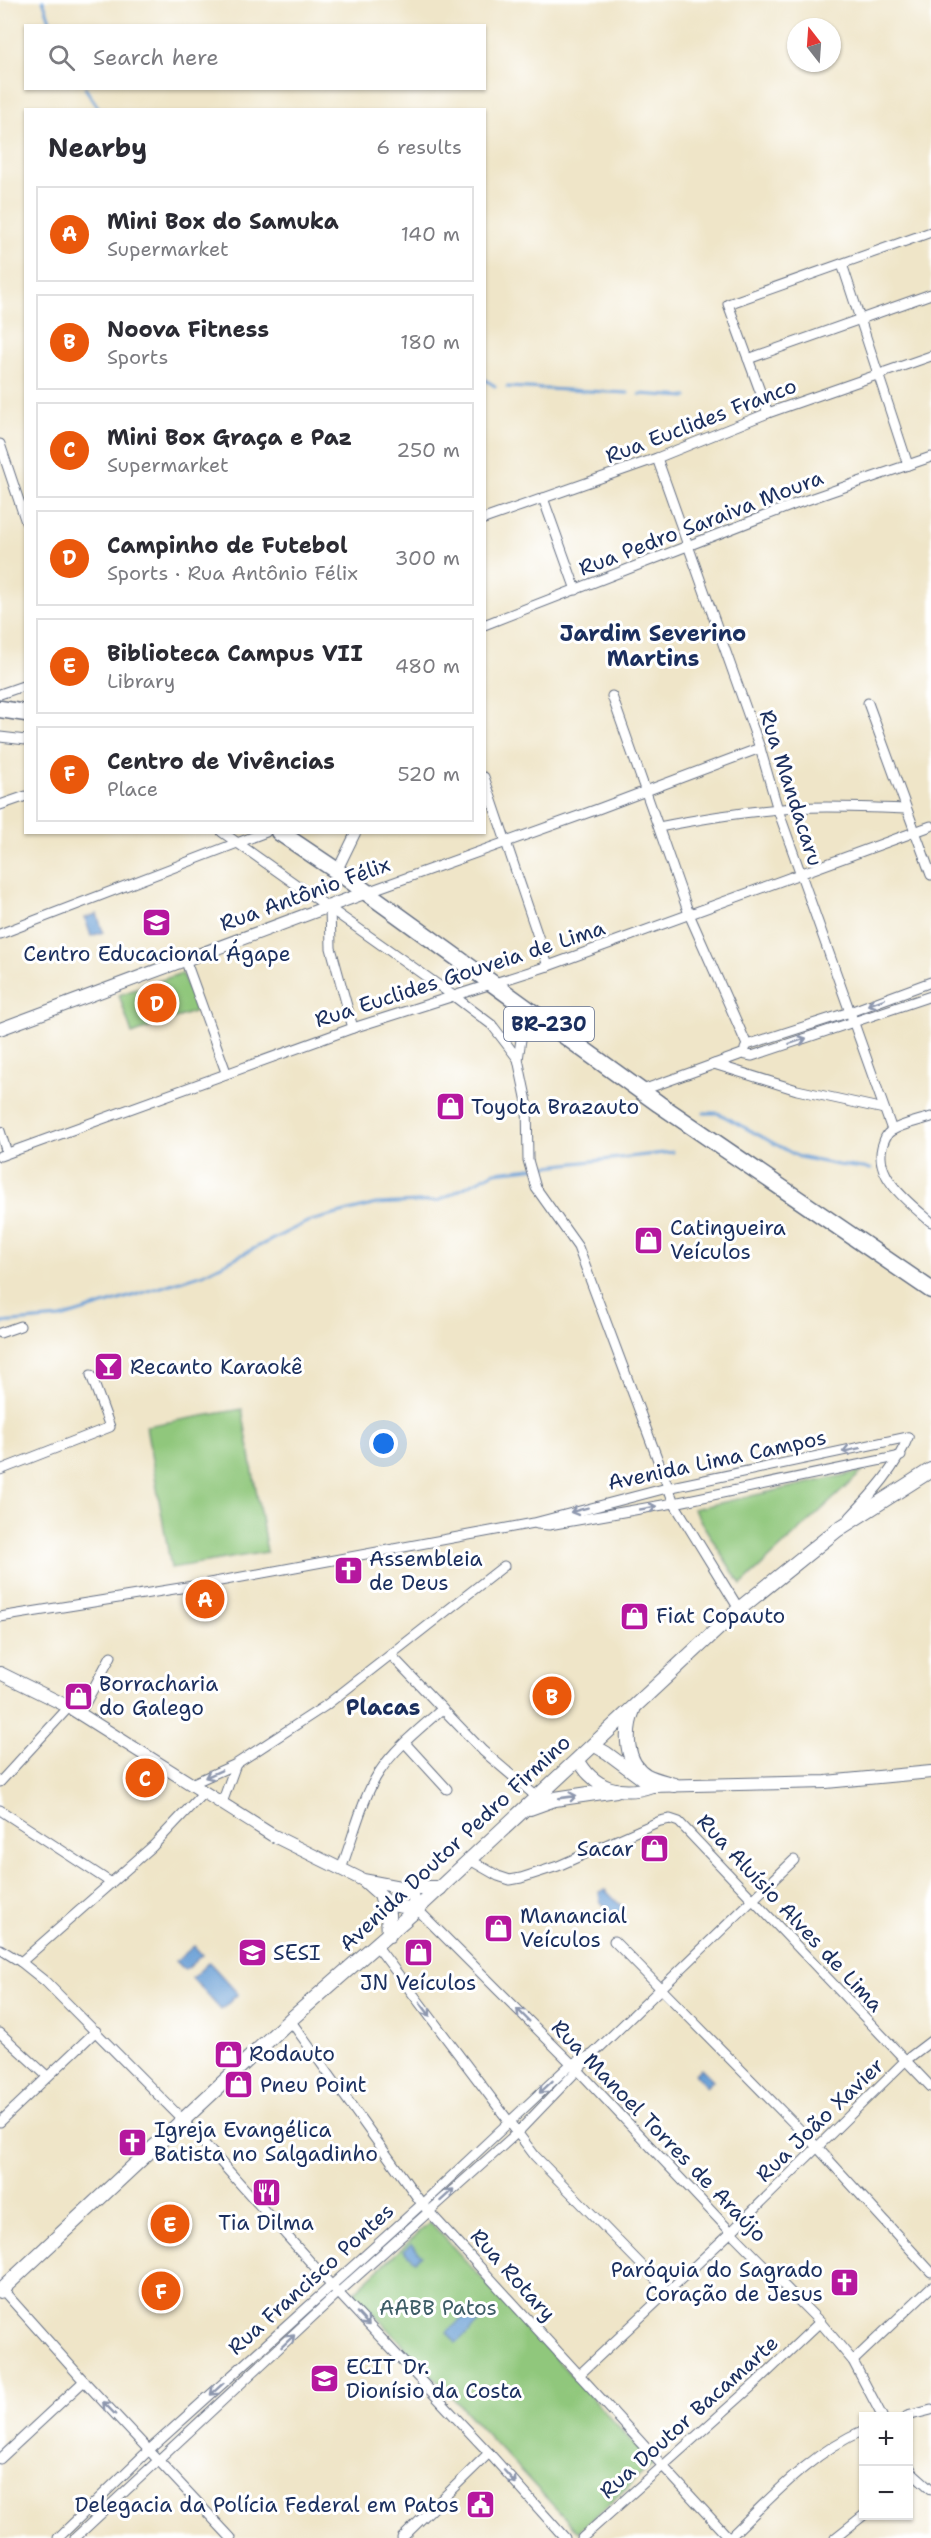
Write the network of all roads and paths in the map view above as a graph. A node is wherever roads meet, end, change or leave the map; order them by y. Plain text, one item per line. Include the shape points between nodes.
1 (931, 232) edge
2 (842, 264) junction
3 (931, 294) edge
4 (860, 319) junction
5 (931, 356) edge
6 (748, 359) junction
7 (879, 375) junction
8 (768, 413) junction
9 (0, 444) edge
10 (931, 457) edge
11 (657, 458) junction
12 (908, 465) junction
13 (543, 498) junction
14 (24, 516) edge
15 (486, 518) edge
16 (688, 546) junction
17 (576, 590) junction
18 (486, 624) edge
19 (24, 687) edge
20 (0, 694) edge
21 (612, 696) dead end
22 (868, 703) dead end
23 (0, 709) edge
24 (24, 713) edge
25 (0, 737) edge
26 (24, 740) edge
27 (760, 748) junction
28 (486, 783) edge
29 (647, 791) junction
30 (24, 797) edge
31 (0, 805) edge
32 (906, 809) junction
33 (778, 810) junction
34 (931, 826) edge
35 (659, 827) junction
36 (915, 832) junction
37 (224, 834) edge
38 (261, 834) edge
39 (282, 834) edge
40 (355, 834) edge
41 (506, 842) junction
42 (237, 844) junction
43 (337, 871) junction
44 (801, 873) junction
45 (931, 875) edge
46 (367, 892) junction
47 (330, 906) junction
48 (689, 914) junction
49 (0, 934) edge
50 (185, 959) junction
51 (548, 966) junction
52 (931, 982) edge
53 (494, 984) junction
54 (931, 996) edge
55 (455, 997) junction
56 (850, 1012) junction
57 (542, 1019) junction
58 (855, 1023) junction
59 (353, 1028) junction
60 (0, 1029) edge
61 (744, 1050) junction
62 (518, 1059) junction
63 (714, 1064) junction
64 (226, 1072) junction
65 (640, 1091) junction
66 (884, 1109) junction
67 (931, 1117) edge
68 (0, 1131) edge
69 (889, 1133) junction
70 (4, 1154) edge
71 (930, 1221) edge
72 (931, 1290) edge
73 (20, 1326) dead end
74 (0, 1334) edge
75 (91, 1375) dead end
76 (901, 1456) junction
77 (791, 1463) junction
78 (0, 1470) edge
79 (930, 1470) edge
80 (715, 1478) junction
81 (794, 1478) junction
82 (667, 1488) junction
83 (718, 1494) junction
84 (674, 1503) junction
85 (534, 1523) junction
86 (837, 1530) junction
87 (504, 1566) dead end
88 (739, 1609) junction
89 (0, 1617) edge
90 (391, 1655) junction
91 (111, 1656) dead end
92 (0, 1673) edge
93 (634, 1707) junction
94 (442, 1709) junction
95 (75, 1710) junction
96 (405, 1743) junction
97 (593, 1745) junction
98 (578, 1759) junction
99 (236, 1764) junction
100 (929, 1773) edge
101 (0, 1782) edge
102 (191, 1784) junction
103 (674, 1785) junction
104 (652, 1786) junction
105 (447, 1789) dead end
106 (616, 1790) junction
107 (204, 1792) junction
108 (537, 1797) junction
109 (222, 1803) junction
110 (0, 1810) edge
111 (522, 1811) junction
112 (470, 1860) junction
113 (794, 1860) dead end
114 (341, 1869) junction
115 (363, 1880) junction
116 (110, 1882) junction
117 (405, 1888) junction
118 (440, 1888) junction
119 (382, 1899) junction
120 (754, 1899) junction
121 (417, 1909) junction
122 (389, 1935) junction
123 (615, 1941) dead end
124 (376, 1945) junction
125 (0, 1949) edge
126 (21, 1962) junction
127 (662, 1989) junction
128 (290, 2020) junction
129 (96, 2031) junction
130 (0, 2033) edge
131 (931, 2041) edge
132 (593, 2054) junction
133 (906, 2060) junction
134 (572, 2064) junction
135 (579, 2071) junction
136 (47, 2076) junction
137 (931, 2087) edge
138 (0, 2106) edge
139 (8, 2114) junction
140 (183, 2120) junction
141 (510, 2120) junction
142 (0, 2122) edge
143 (518, 2132) junction
144 (817, 2147) junction
145 (426, 2207) junction
146 (731, 2232) junction
147 (931, 2272) edge
148 (331, 2285) junction
149 (931, 2287) edge
150 (1, 2289) edge
151 (667, 2291) junction
152 (339, 2292) junction
153 (820, 2322) junction
154 (853, 2361) junction
155 (579, 2375) junction
156 (84, 2381) junction
157 (931, 2410) edge
158 (880, 2412) edge
159 (913, 2414) edge
160 (859, 2432) edge
161 (149, 2450) junction
162 (489, 2453) junction
163 (0, 2459) edge
164 (159, 2461) junction
165 (663, 2466) junction
166 (913, 2474) edge
167 (931, 2489) edge
168 (859, 2519) edge
169 (57, 2538) edge
170 (75, 2538) edge
171 (231, 2538) edge
172 (402, 2538) edge
173 (565, 2538) edge
174 (582, 2538) edge
175 (729, 2538) edge
176 (835, 2538) edge

1 - 2 street
2 - 4 street
2 - 6 street via 728,304
3 - 4 street
4 - 6 street
4 - 7 street
5 - 7 street, Rua Euclides Franco
6 - 8 street
7 - 8 street, Rua Euclides Franco
7 - 12 street
8 - 11 street, Rua Euclides Franco
9 - 14 street
10 - 12 street, Rua Pedro Saraiva Moura
11 - 13 street, Rua Euclides Franco
11 - 16 street, Rua Mandacaru
12 - 16 street, Rua Pedro Saraiva Moura
13 - 15 street, Rua Euclides Franco
13 - 17 street
16 - 17 street, Rua Pedro Saraiva Moura
16 - 27 street, Rua Mandacaru
17 - 18 street, Rua Pedro Saraiva Moura
19 - 20 street
21 - 29 street
22 - 32 street
23 - 24 highway
25 - 26 street
27 - 29 street, Rua Antônio Félix
27 - 33 street, Rua Mandacaru
28 - 41 street
29 - 35 street
29 - 41 street, Rua Antônio Félix
30 - 31 street
32 - 33 street
32 - 36 street
33 - 35 street via 721,815
33 - 44 street, Rua Mandacaru
34 - 36 street, Rua Euclides Gouveia de Lima
35 - 48 street
36 - 44 street, Rua Euclides Gouveia de Lima
36 - 45 street
37 - 42 street
38 - 42 street
39 - 43 highway, BR-230
40 - 43 street
41 - 46 street, Rua Antônio Félix
41 - 51 street
42 - 47 street
42 - 49 street
43 - 46 highway, BR-230
44 - 48 street, Rua Euclides Gouveia de Lima
44 - 56 street, Rua Mandacaru
46 - 47 main road, Rua Antônio Félix
46 - 53 highway, BR-230
47 - 50 main road, Rua Antônio Félix
47 - 55 street
47 - 59 street via 331,948
48 - 51 street, Rua Euclides Gouveia de Lima
48 - 61 street
50 - 60 main road, Rua Antônio Félix
50 - 64 street
51 - 53 street, Rua Euclides Gouveia de Lima
52 -> 56 street
53 - 55 street, Rua Euclides Gouveia de Lima
53 - 57 highway, BR-230
54 - 58 street
55 - 59 street, Rua Euclides Gouveia de Lima
55 - 62 street via 492,1025
56 - 58 street, Rua Mandacaru
56 - 61 street
57 - 62 street via 522,1033
57 - 65 highway, BR-230
61 -> 58 street via 752,1056
58 - 66 street, Rua Mandacaru
59 - 64 street, Rua Euclides Gouveia de Lima
61 - 63 street
62 - 82 street via 527,1102 530,1173 544,1201 578,1247
63 - 65 street
63 - 66 street via 797,1090
64 - 70 street, Rua Euclides Gouveia de Lima
65 - 72 highway, BR-230
66 - 69 street, Rua Mandacaru
67 - 69 street
68 - 70 street
69 - 71 street, Rua Mandacaru via 880,1154 888,1178
73 - 74 street
75 - 78 street via 110,1427
76 -> 77 street, Avenida Lima Campos via 908,1437
76 - 81 street, Avenida Lima Campos
76 - 86 street
77 - 80 street, Avenida Lima Campos
77 - 81 street
79 - 86 main road, Avenida Doutor Pedro Firmino
80 - 82 street, Avenida Lima Campos
80 - 83 street
81 - 83 street, Avenida Lima Campos
82 - 84 street
82 -> 85 street, Avenida Lima Campos
83 - 84 street, Avenida Lima Campos
85 -> 84 street, Avenida Lima Campos via 549,1525
84 - 88 street
85 - 89 street, Avenida Lima Campos
86 - 88 main road, Avenida Doutor Pedro Firmino
87 - 90 street
88 - 93 main road, Avenida Doutor Pedro Firmino
90 - 94 street
90 - 99 street via 325,1706
91 - 95 street
92 - 95 main road
93 - 97 main road, Avenida Doutor Pedro Firmino
93 - 103 main road via 627,1725 632,1757 648,1777
94 - 96 street
94 - 108 street
95 - 101 street
95 - 102 main road
96 - 105 street
96 - 114 street via 372,1785
97 - 98 main road, Avenida Doutor Pedro Firmino
97 - 104 main road
98 - 106 main road via 596,1780
98 - 108 main road, Avenida Doutor Pedro Firmino
99 -> 102 street
99 - 109 street
100 - 103 main road via 826,1782
102 - 107 main road
103 - 104 main road
104 - 106 main road via 628,1792
111 -> 106 main road via 555,1799
107 - 109 main road
107 - 116 street via 153,1846
108 - 111 main road, Avenida Doutor Pedro Firmino
109 - 114 main road via 272,1835
110 - 116 street
111 - 112 main road, Avenida Doutor Pedro Firmino
112 - 118 main road, Avenida Doutor Pedro Firmino
112 - 120 street, Rua Aluísio Alves de Lima via 498,1876 521,1878 670,1819 679,1822
113 - 120 street, Rua Francisco Pontes
114 - 115 main road
115 - 117 main road
115 - 119 main road
116 - 126 street
117 - 118 main road
117 - 121 main road
118 - 121 main road, Avenida Doutor Pedro Firmino
119 - 121 main road via 399,1908
119 - 122 main road via 388,1914
120 - 127 street, Rua Francisco Pontes
120 - 133 street, Rua Aluísio Alves de Lima
121 - 122 main road, Avenida Doutor Pedro Firmino
134 -> 121 street, Rua Manoel Torres de Araújo
122 - 124 main road, Avenida Doutor Pedro Firmino
123 - 127 street
124 - 128 main road, Avenida Doutor Pedro Firmino
124 -> 141 street
125 - 126 street
126 - 129 street
127 - 132 street, Rua Francisco Pontes
127 - 144 street
128 - 140 main road, Avenida Doutor Pedro Firmino
128 - 145 street, Rua Rotary
129 - 136 street
129 - 140 street
130 - 136 street
131 - 133 street, Rua João Xavier
132 - 134 street, Rua Francisco Pontes
132 - 135 street, Rua Francisco Pontes
133 - 137 street, Rua Aluísio Alves de Lima
133 - 144 street, Rua João Xavier
134 - 135 street, Rua Manoel Torres de Araújo
134 -> 141 street, Rua Francisco Pontes
135 - 143 street, Rua Francisco Pontes
135 - 146 street, Rua Manoel Torres de Araújo
136 - 139 street
138 - 139 street
139 - 142 street
140 - 148 street
140 - 150 main road, Avenida Doutor Pedro Firmino
141 - 143 street
141 - 145 street, Rua Francisco Pontes
145 -> 143 street, Rua Francisco Pontes
143 - 151 street via 535,2156
144 - 146 street, Rua João Xavier
144 - 147 street
145 - 148 street, Rua Francisco Pontes
145 - 152 street, Rua Francisco Pontes
145 - 155 street, Rua Rotary
146 - 151 street, Rua João Xavier
146 - 153 street, Rua Manoel Torres de Araújo
148 - 152 street
148 -> 161 street, Rua Francisco Pontes
149 - 154 street
150 - 156 street
151 - 155 street, Rua João Xavier
152 -> 162 street
164 -> 152 street, Rua Francisco Pontes
153 - 154 street, Rua Manoel Torres de Araújo
153 - 165 street, Rua Doutor Bacamarte
154 - 158 street, Rua Manoel Torres de Araújo
155 - 165 street, Rua Rotary
161 -> 156 street
156 - 163 street
157 - 159 street
160 - 175 street via 820,2453
161 - 164 street
161 - 169 street, Rua Francisco Pontes
162 - 172 street
162 -> 173 street
164 - 170 street, Rua Francisco Pontes
164 - 171 street
165 - 174 street, Rua Doutor Bacamarte
165 - 175 street, Rua Rotary
166 - 167 street
168 - 176 street

